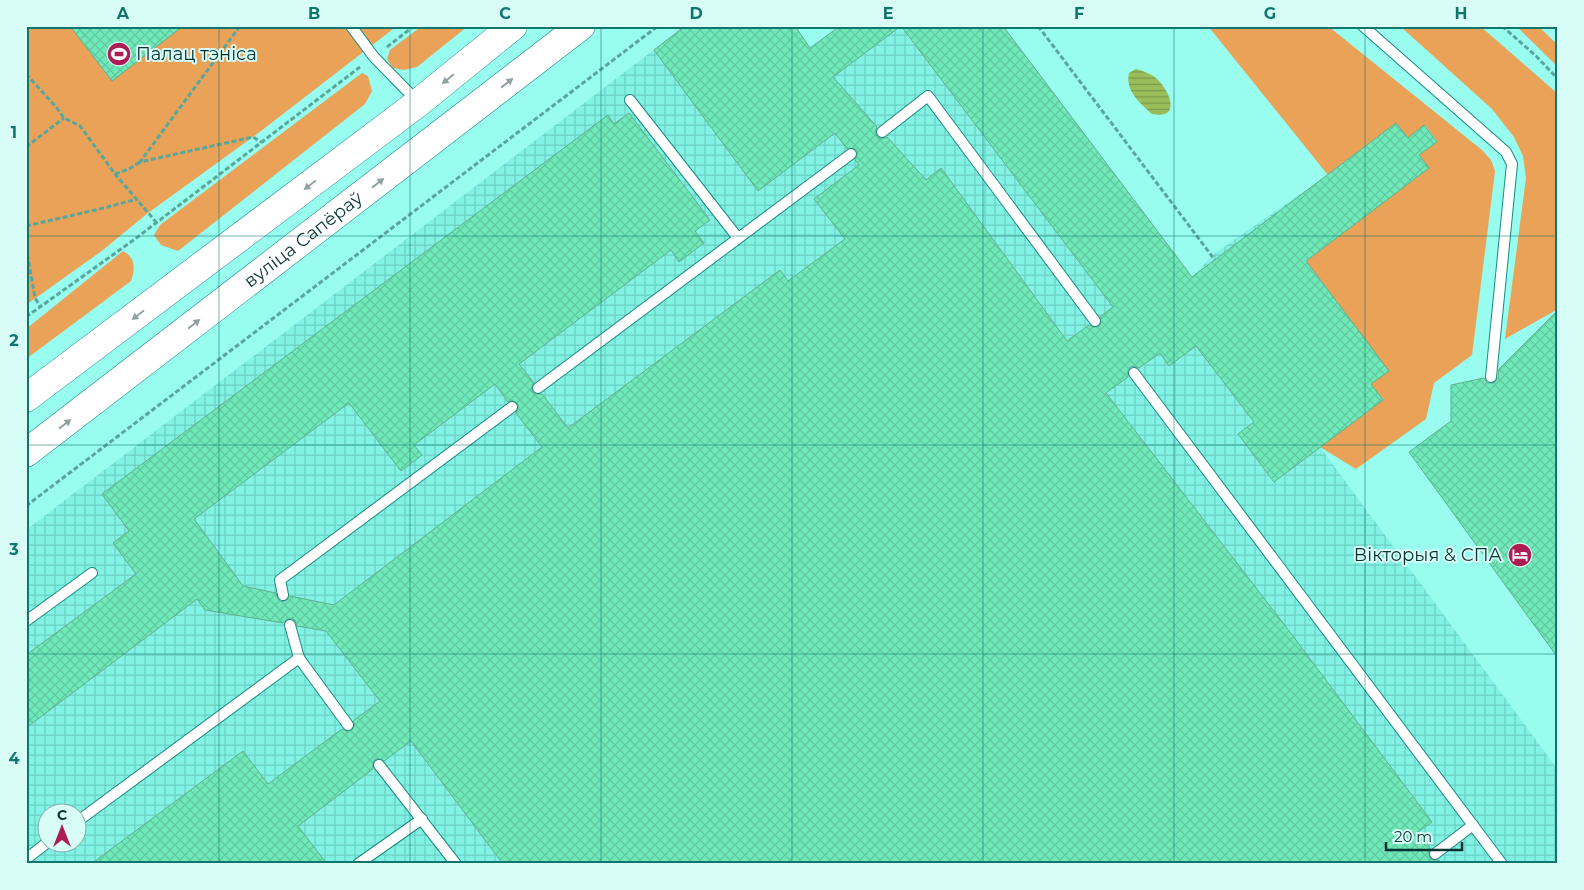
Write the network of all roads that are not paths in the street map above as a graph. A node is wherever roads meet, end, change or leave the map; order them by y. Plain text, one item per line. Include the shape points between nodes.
1 (351, 26) edge
2 (513, 26) edge
3 (581, 26) edge
4 (1363, 26) edge
5 (630, 100) dead end
6 (418, 103) junction
7 (882, 132) dead end
8 (850, 154) dead end
9 (738, 238) junction
10 (1095, 321) dead end
11 (1134, 373) dead end
12 (1491, 377) dead end
13 (538, 388) dead end
14 (26, 398) edge
15 (512, 407) dead end
16 (26, 453) edge
17 (92, 573) dead end
18 (283, 595) dead end
19 (26, 621) edge
20 (290, 625) dead end
21 (299, 658) junction
22 (348, 725) dead end
23 (379, 765) dead end
24 (88, 814) edge
25 (422, 819) junction
26 (1473, 825) junction
27 (38, 850) edge
28 (1435, 854) dead end
29 (26, 859) edge
30 (358, 864) edge
31 (456, 864) edge
32 (1502, 864) edge

1 - 6 lane via 374,57
2 -> 6 main road
16 -> 3 main road, вуліца Сапёраў
4 - 12 lane via 1506,152 1512,164
5 - 9 lane
6 -> 14 main road
7 - 10 lane via 928,96
8 - 9 lane
9 - 13 lane
11 - 26 lane
15 - 18 lane via 280,580
17 - 19 lane
20 - 21 lane
21 - 22 lane
21 - 24 lane
23 - 25 lane
25 - 30 lane
25 - 31 lane
26 - 28 lane
26 - 32 lane
27 - 29 lane

